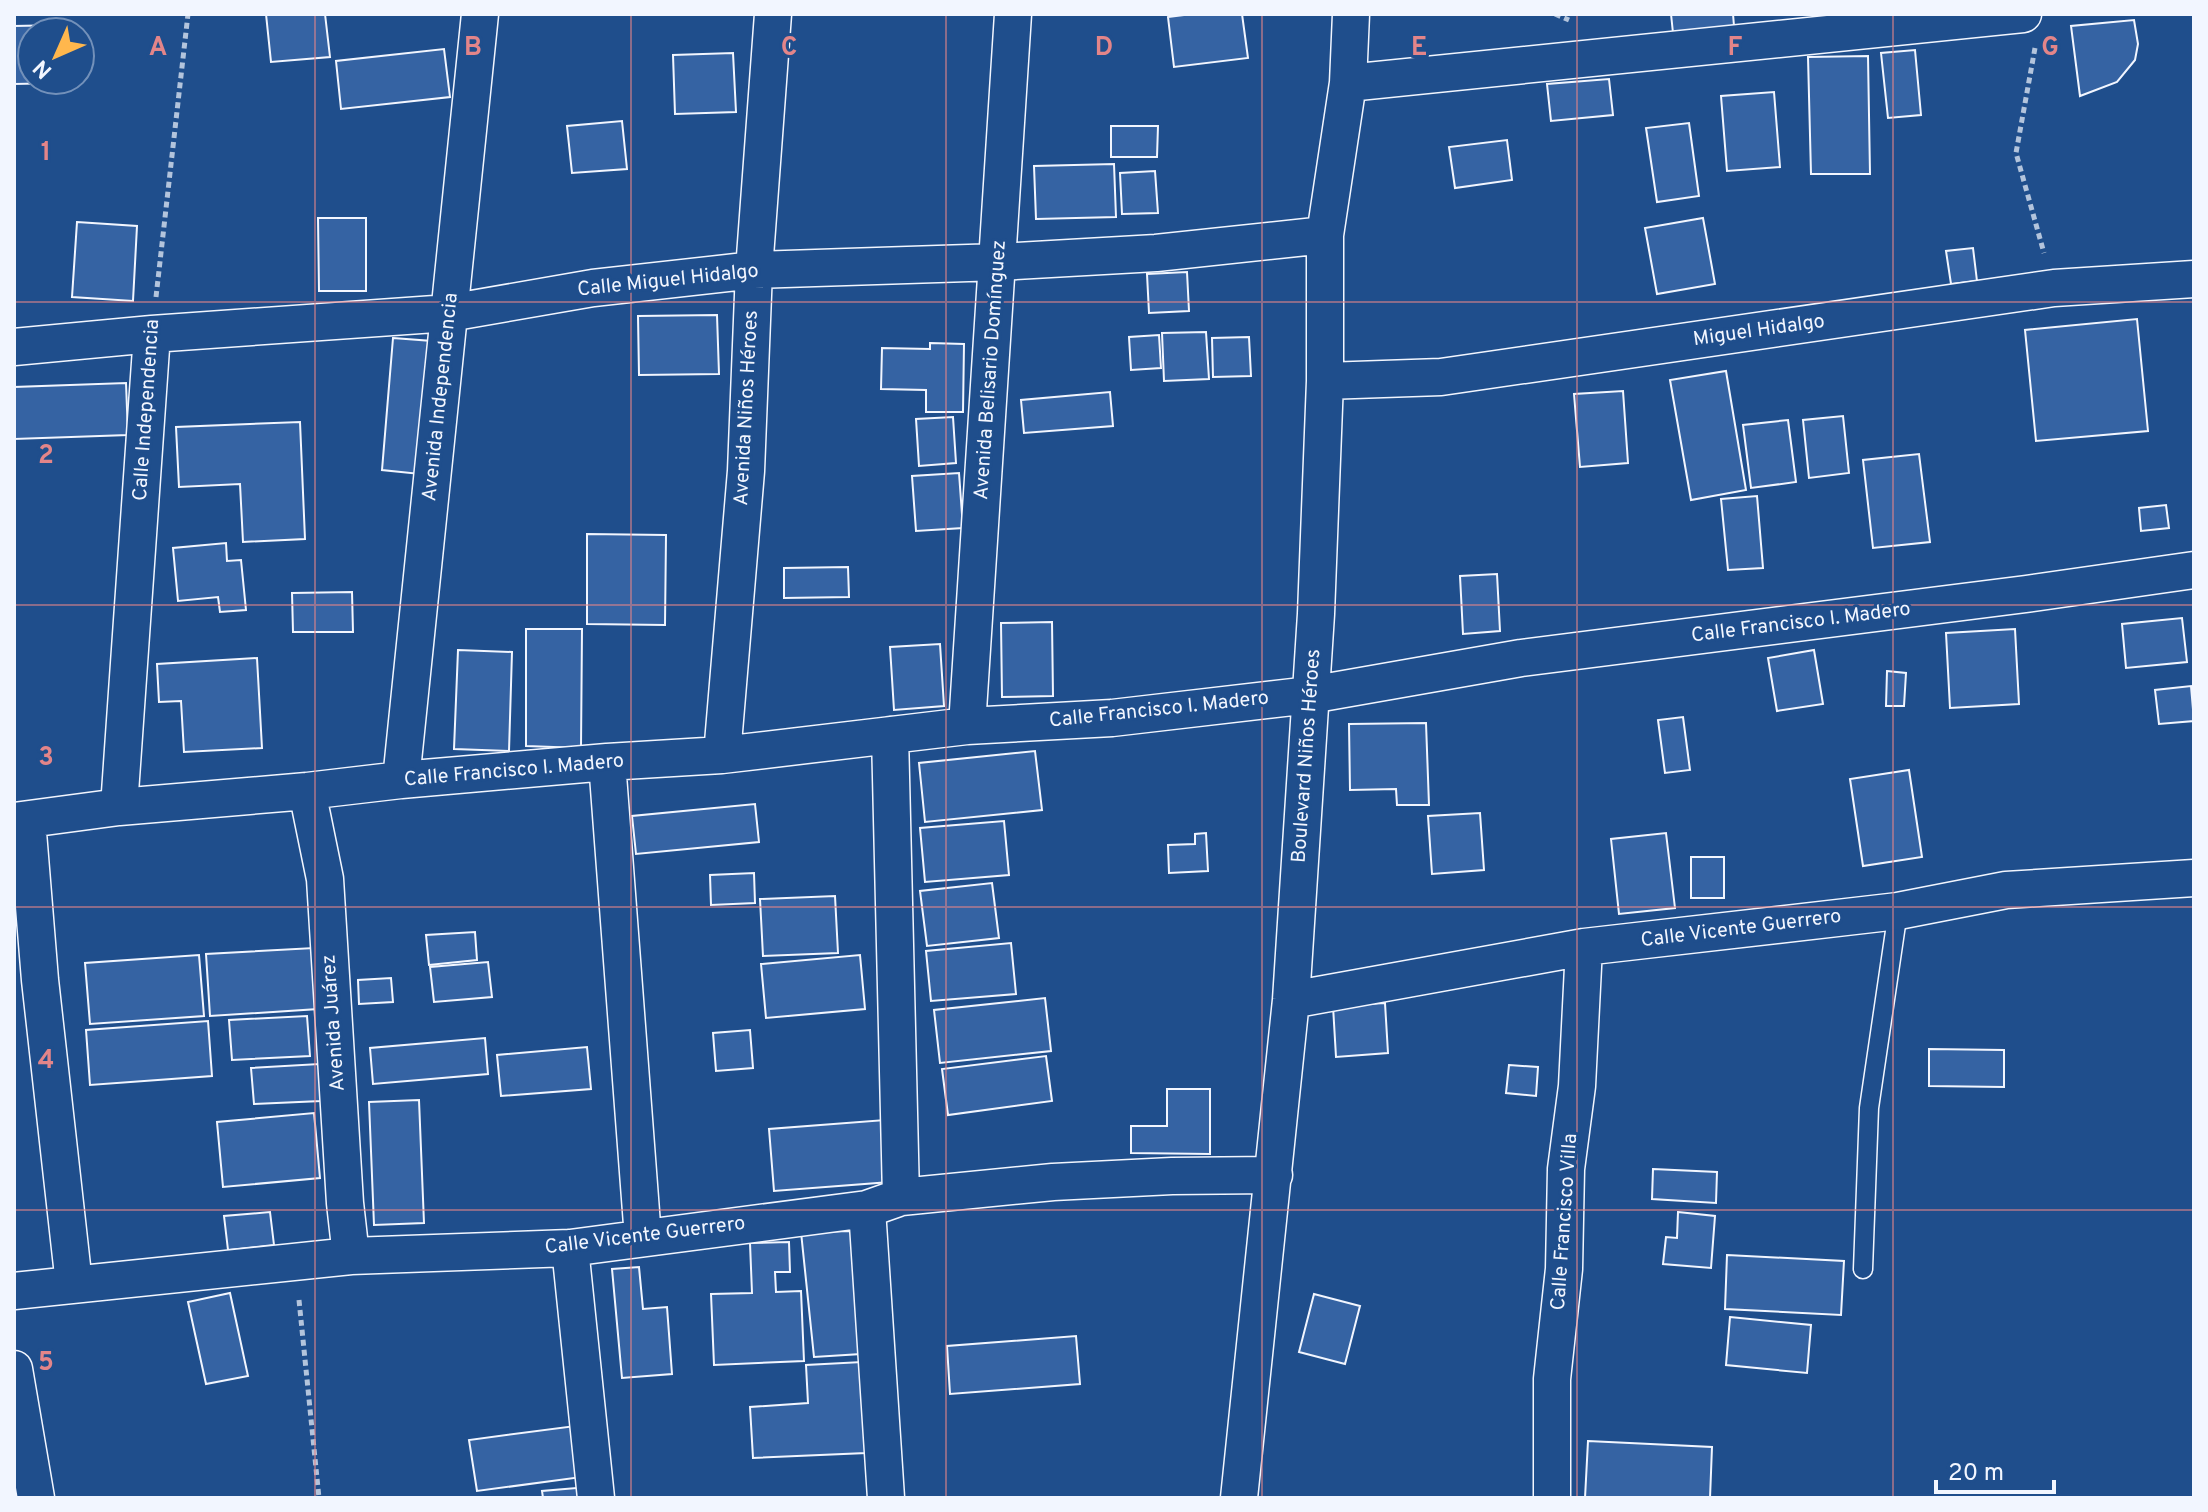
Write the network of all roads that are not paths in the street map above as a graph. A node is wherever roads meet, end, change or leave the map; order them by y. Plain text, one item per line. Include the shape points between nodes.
1 (480, 14) edge
2 (773, 14) edge
3 (1013, 14) edge
4 (1351, 14) edge
5 (2030, 29) edge
6 (1348, 83) junction
7 (1325, 235) junction
8 (999, 262) junction
9 (754, 270) junction
10 (2194, 279) edge
11 (449, 313) junction
12 (152, 334) junction
13 (14, 347) edge
14 (1325, 381) junction
15 (2194, 570) edge
16 (1310, 695) junction
17 (967, 726) junction
18 (890, 735) junction
19 (722, 755) junction
20 (607, 762) junction
21 (401, 780) junction
22 (307, 791) junction
23 (119, 807) junction
24 (21, 820) edge
25 (2194, 878) edge
26 (1898, 911) junction
27 (1584, 947) junction
28 (1291, 1000) junction
29 (1274, 1175) junction
30 (901, 1197) junction
31 (867, 1209) junction
32 (643, 1238) junction
33 (570, 1248) junction
34 (351, 1256) junction
35 (1863, 1269) dead end
36 (74, 1284) junction
37 (14, 1291) edge
38 (14, 1369) edge
39 (36, 1498) edge
40 (596, 1498) edge
41 (886, 1498) edge
42 (1239, 1498) edge
43 (1552, 1498) edge

1 - 11 street, Avenida Independencia
2 - 9 street, Avenida Niños Héroes
3 - 8 street, Avenida Belisario Domínguez
4 - 6 street, Boulevard Niños Héroes
5 - 6 street
6 - 7 street, Boulevard Niños Héroes
7 - 8 street, Calle Miguel Hidalgo
7 - 14 street, Boulevard Niños Héroes
8 - 9 street, Calle Miguel Hidalgo
8 - 17 street, Avenida Belisario Domínguez
9 - 11 street, Calle Miguel Hidalgo via 593,288
9 - 19 street, Avenida Niños Héroes via 746,471
10 - 14 street, Miguel Hidalgo via 2054,288 1441,377
11 - 12 street, Calle Miguel Hidalgo
11 - 21 street, Avenida Independencia
12 - 13 street, Calle Miguel Hidalgo
12 - 23 street, Calle Independencia
14 - 16 street, Boulevard Niños Héroes
15 - 16 street, Calle Francisco I. Madero via 1521,658
16 - 17 street, Calle Francisco I. Madero via 1112,718
16 - 28 street, Boulevard Niños Héroes
17 - 18 street, Calle Francisco I. Madero
18 - 19 street, Calle Francisco I. Madero
18 - 30 street
19 - 20 street, Calle Francisco I. Madero
20 - 21 street, Calle Francisco I. Madero
20 - 32 street
21 - 22 street, Calle Francisco I. Madero
22 - 23 street, Calle Francisco I. Madero
22 - 34 street, Avenida Juárez via 325,879
23 - 24 street, Calle Francisco I. Madero
24 - 36 street
25 - 26 street, Calle Vicente Guerrero via 2006,890
26 - 27 street, Calle Vicente Guerrero
26 - 35 lane via 1869,1108
27 - 28 street, Calle Vicente Guerrero
27 - 43 street, Calle Francisco Villa via 1552,1379
28 - 29 street, Boulevard Niños Héroes
29 - 30 street, Calle Vicente Guerrero via 1053,1182
29 - 42 street, Boulevard Niños Héroes
30 - 31 street, Calle Vicente Guerrero
31 - 32 street, Calle Vicente Guerrero
31 - 41 street
32 - 33 street, Calle Vicente Guerrero
33 - 34 street, Calle Vicente Guerrero
33 - 40 street
34 - 36 street, Calle Vicente Guerrero
36 - 37 street, Calle Vicente Guerrero
38 - 39 street

